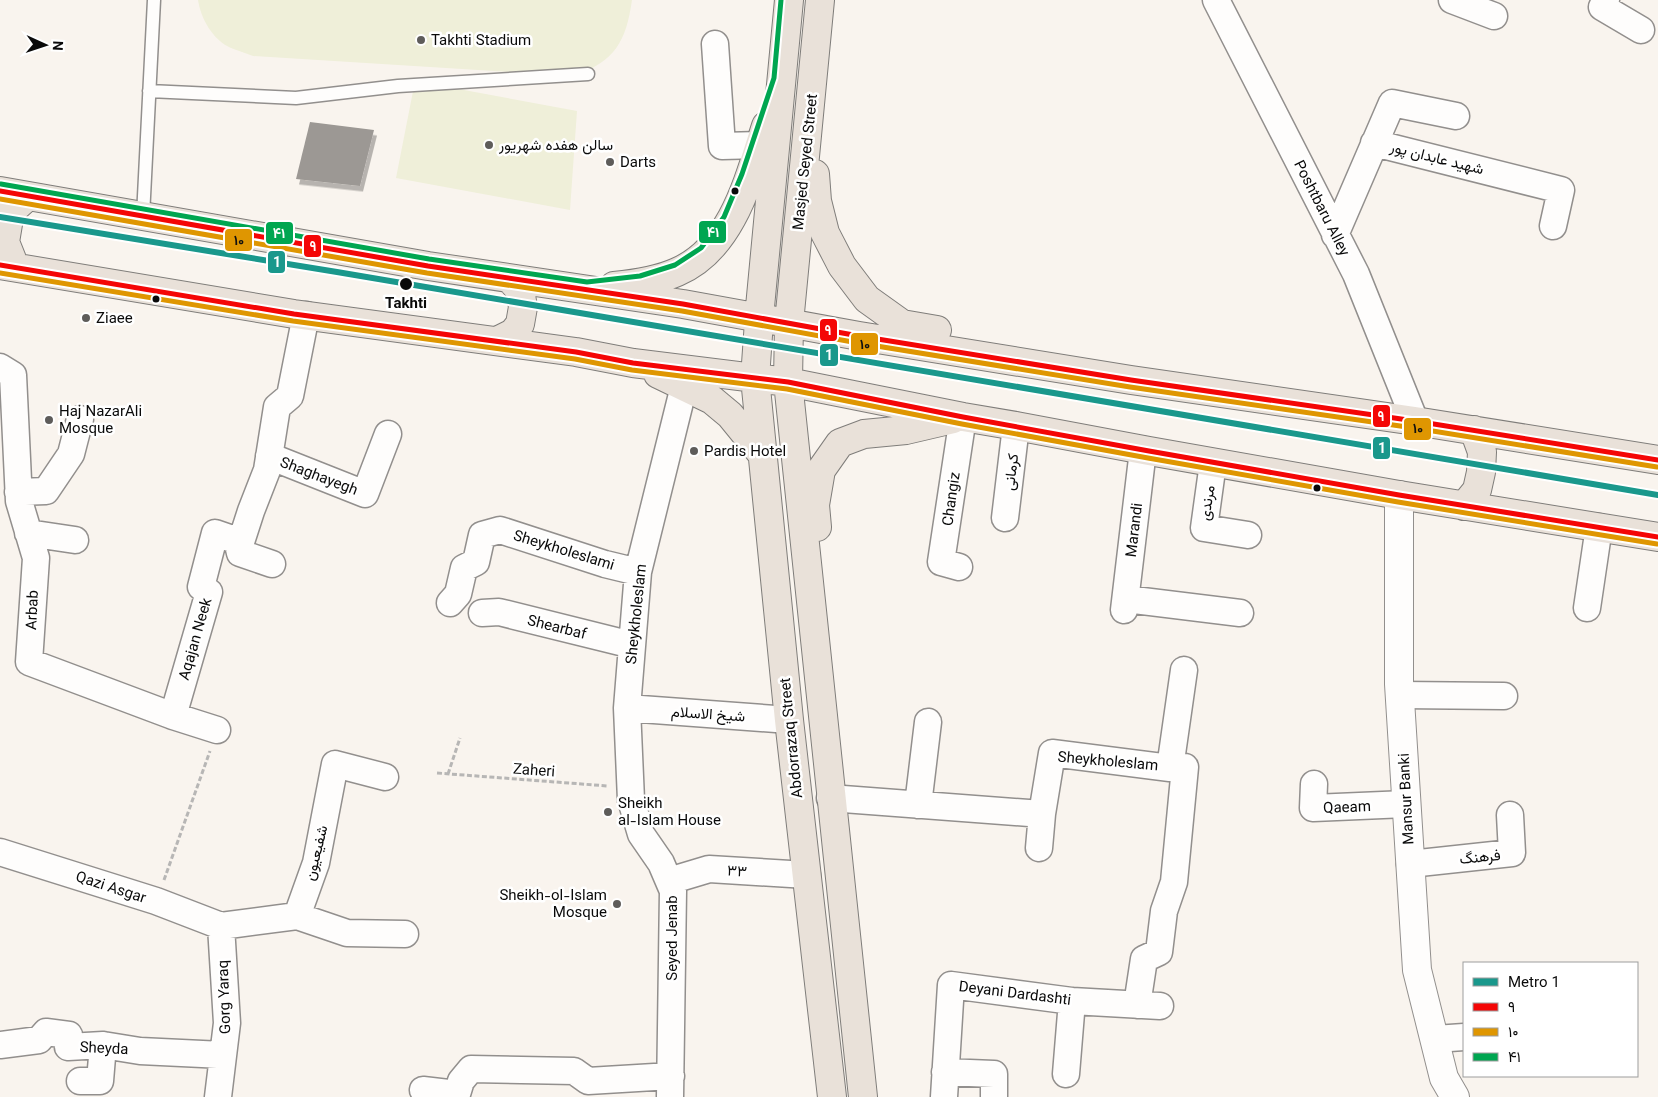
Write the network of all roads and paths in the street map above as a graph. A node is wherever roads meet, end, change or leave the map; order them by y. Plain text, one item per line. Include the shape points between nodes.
1 (154, 0) edge
2 (789, 0) edge
3 (820, 0) edge
4 (1216, 0) edge
5 (1452, 0) edge
6 (1606, 0) edge
7 (1494, 16) dead end
8 (1641, 30) dead end
9 (715, 44) dead end
10 (588, 74) dead end
11 (781, 80) junction
12 (149, 91) junction
13 (810, 103) junction
14 (1456, 116) dead end
15 (1374, 142) junction
16 (760, 145) junction
17 (0, 191) edge
18 (28, 196) junction
19 (143, 216) junction
20 (1553, 226) dead end
21 (1335, 235) junction
22 (7, 266) edge
23 (510, 278) junction
24 (588, 290) junction
25 (306, 315) junction
26 (759, 318) junction
27 (789, 323) junction
28 (497, 341) junction
29 (634, 363) junction
30 (0, 367) edge
31 (754, 378) junction
32 (1131, 380) junction
33 (788, 382) junction
34 (684, 386) junction
35 (963, 417) junction
36 (80, 419) dead end
37 (1415, 421) junction
38 (1016, 426) junction
39 (1474, 430) junction
40 (388, 434) dead end
41 (8, 444) edge
42 (1143, 450) junction
43 (761, 454) junction
44 (269, 456) junction
45 (1658, 460) edge
46 (1213, 462) junction
47 (1400, 495) junction
48 (1464, 506) junction
49 (17, 512) edge
50 (1005, 518) dead end
51 (1599, 527) junction
52 (1248, 535) dead end
53 (1658, 538) edge
54 (75, 540) dead end
55 (237, 540) junction
56 (272, 564) dead end
57 (959, 567) dead end
58 (638, 572) junction
59 (450, 603) dead end
60 (1587, 608) dead end
61 (482, 613) dead end
62 (1240, 613) dead end
63 (632, 645) junction
64 (1184, 670) dead end
65 (1400, 695) junction
66 (1504, 696) dead end
67 (627, 708) junction
68 (173, 716) junction
69 (789, 720) junction
70 (928, 722) dead end
71 (217, 730) joint
72 (460, 738) dead end
73 (826, 757) junction
74 (1170, 768) junction
75 (436, 774) dead end
76 (448, 774) junction
77 (385, 777) dead end
78 (1314, 784) dead end
79 (630, 788) junction
80 (830, 798) junction
81 (1406, 804) junction
82 (918, 805) junction
83 (1042, 814) junction
84 (1510, 815) dead end
85 (1039, 848) dead end
86 (0, 852) edge
87 (1410, 864) junction
88 (807, 875) junction
89 (669, 881) junction
90 (156, 901) junction
91 (297, 916) junction
92 (221, 926) junction
93 (405, 934) dead end
94 (1072, 1001) junction
95 (1149, 1005) joint
96 (1463, 1037) edge
97 (1435, 1040) junction
98 (0, 1045) edge
99 (102, 1045) junction
100 (224, 1055) junction
101 (1066, 1074) dead end
102 (80, 1081) dead end
103 (944, 1085) edge
104 (671, 1086) edge
105 (435, 1093) edge
106 (218, 1097) edge
107 (832, 1097) edge
108 (863, 1097) edge
109 (994, 1097) edge
110 (1455, 1097) edge

1 - 12 lane
2 - 11 main road, Masjed Seyed Street
3 - 13 main road, Masjed Seyed Street
4 - 21 street, Poshtbaru Alley
5 - 7 street
6 - 8 street via 1602,7
9 - 16 street via 722,146
10 - 12 lane via 398,86 296,98
11 - 16 main road
11 - 26 main road, Masjed Seyed Street
12 - 19 lane
13 - 27 main road, Masjed Seyed Street
13 - 32 main road via 817,201 825,233 842,266 867,298 902,324 1078,355
14 - 15 street via 1392,103
15 - 20 street, شهید عابدان پور via 1560,190
15 - 21 street, شهید عابدان پور
16 - 24 main road via 731,221 706,254 678,272 642,283
17 - 18 main road
18 - 19 main road
18 - 22 main road via 10,212 5,242
19 - 23 main road
21 - 37 street, Poshtbaru Alley via 1356,274
22 - 25 main road
23 - 24 main road
23 - 28 main road via 520,290 523,306 520,324 513,333
24 - 26 main road
25 - 28 main road
25 - 44 street via 290,396 277,407
26 - 27 main road
26 - 31 main road, Masjed Seyed Street
27 - 32 main road
27 - 33 main road, Masjed Seyed Street
28 - 29 main road
29 - 31 main road
29 - 34 main road
30 - 41 street, Arbab via 13,375
31 - 33 main road
31 - 43 main road, Abdorrazaq Street
32 - 37 main road
33 - 35 main road
33 - 73 main road
34 - 43 main road via 712,400 730,415
34 - 58 street, Sheykholeslam
35 - 38 main road
35 - 57 street, Changiz via 941,562
35 - 73 main road via 906,430 864,434 840,443 820,470 815,505 830,676
36 - 49 street via 70,454 46,491
37 - 39 main road
38 - 42 main road
38 - 50 street, کرمانی
39 - 45 main road
39 - 48 main road via 1482,452 1481,472 1477,490
40 - 44 street, Shaghayegh via 365,494
41 - 49 street, Arbab
42 - 46 main road
42 - 62 street, Marandi via 1125,605
43 - 69 main road, Abdorrazaq Street
44 - 55 street via 241,542
46 - 47 main road
46 - 52 street, مرندی via 1204,528
47 - 48 main road
47 - 65 street, Mansur Banki
48 - 51 main road
49 - 54 street
49 - 68 street, Arbab via 36,558 29,662
51 - 53 main road
51 - 60 street
55 - 56 street via 240,553
55 - 68 street, Aqajan Neek via 215,533 201,587 209,592
58 - 59 street, Sheykholeslami via 500,530 482,535 476,562 464,568 458,594
58 - 63 street, Sheykholeslam
61 - 63 street, Shearbaf via 499,612
63 - 67 street, Sheykholeslam
64 - 74 street
65 - 66 street
65 - 81 street, Mansur Banki
67 - 69 street, شیخ الاسلام
67 - 79 street, Sheykholeslam
68 - 71 street, Arbab
69 - 88 main road, Abdorrazaq Street
70 - 82 street
71 - 90 path
72 - 76 path
73 - 80 main road
74 - 83 street, Sheykholeslam via 1052,753
74 - 95 street, Sheykholeslam via 1185,767 1174,882 1164,911 1159,952 1144,959
75 - 76 path, Zaheri
76 - 79 path, Zaheri
77 - 91 street, شفیعیون via 335,764 316,863
78 - 81 street, Qaeam via 1313,808
79 - 89 street, Seyed Jenab via 641,834
80 - 82 street
80 - 108 main road
81 - 87 street, Mansur Banki
82 - 83 street
83 - 85 street
84 - 87 street, فرهنگ via 1512,853
86 - 90 street, Qazi Asgar
87 - 97 street, Mansur Banki via 1417,970
88 - 89 street, ۳۳ via 709,869
88 - 107 main road, Abdorrazaq Street
89 - 104 street, Seyed Jenab via 673,890 674,924
90 - 92 street, Qazi Asgar
91 - 92 street
91 - 93 street via 347,933
92 - 100 street, Gorg Yaraq via 227,1024
94 - 95 street, Deyani Dardashti
94 - 101 street
94 - 103 street, Deyani Dardashti via 951,985
96 - 97 street
97 - 110 street, Mansur Banki via 1444,1078
98 - 99 street, Sheyda via 39,1040 46,1032 69,1035 68,1047
99 - 100 street, Sheyda via 140,1051
99 - 102 street via 100,1081
100 - 106 street, Gorg Yaraq
103 - 109 street via 994,1074
104 - 105 street via 588,1081 574,1071 471,1068 461,1081 457,1094

